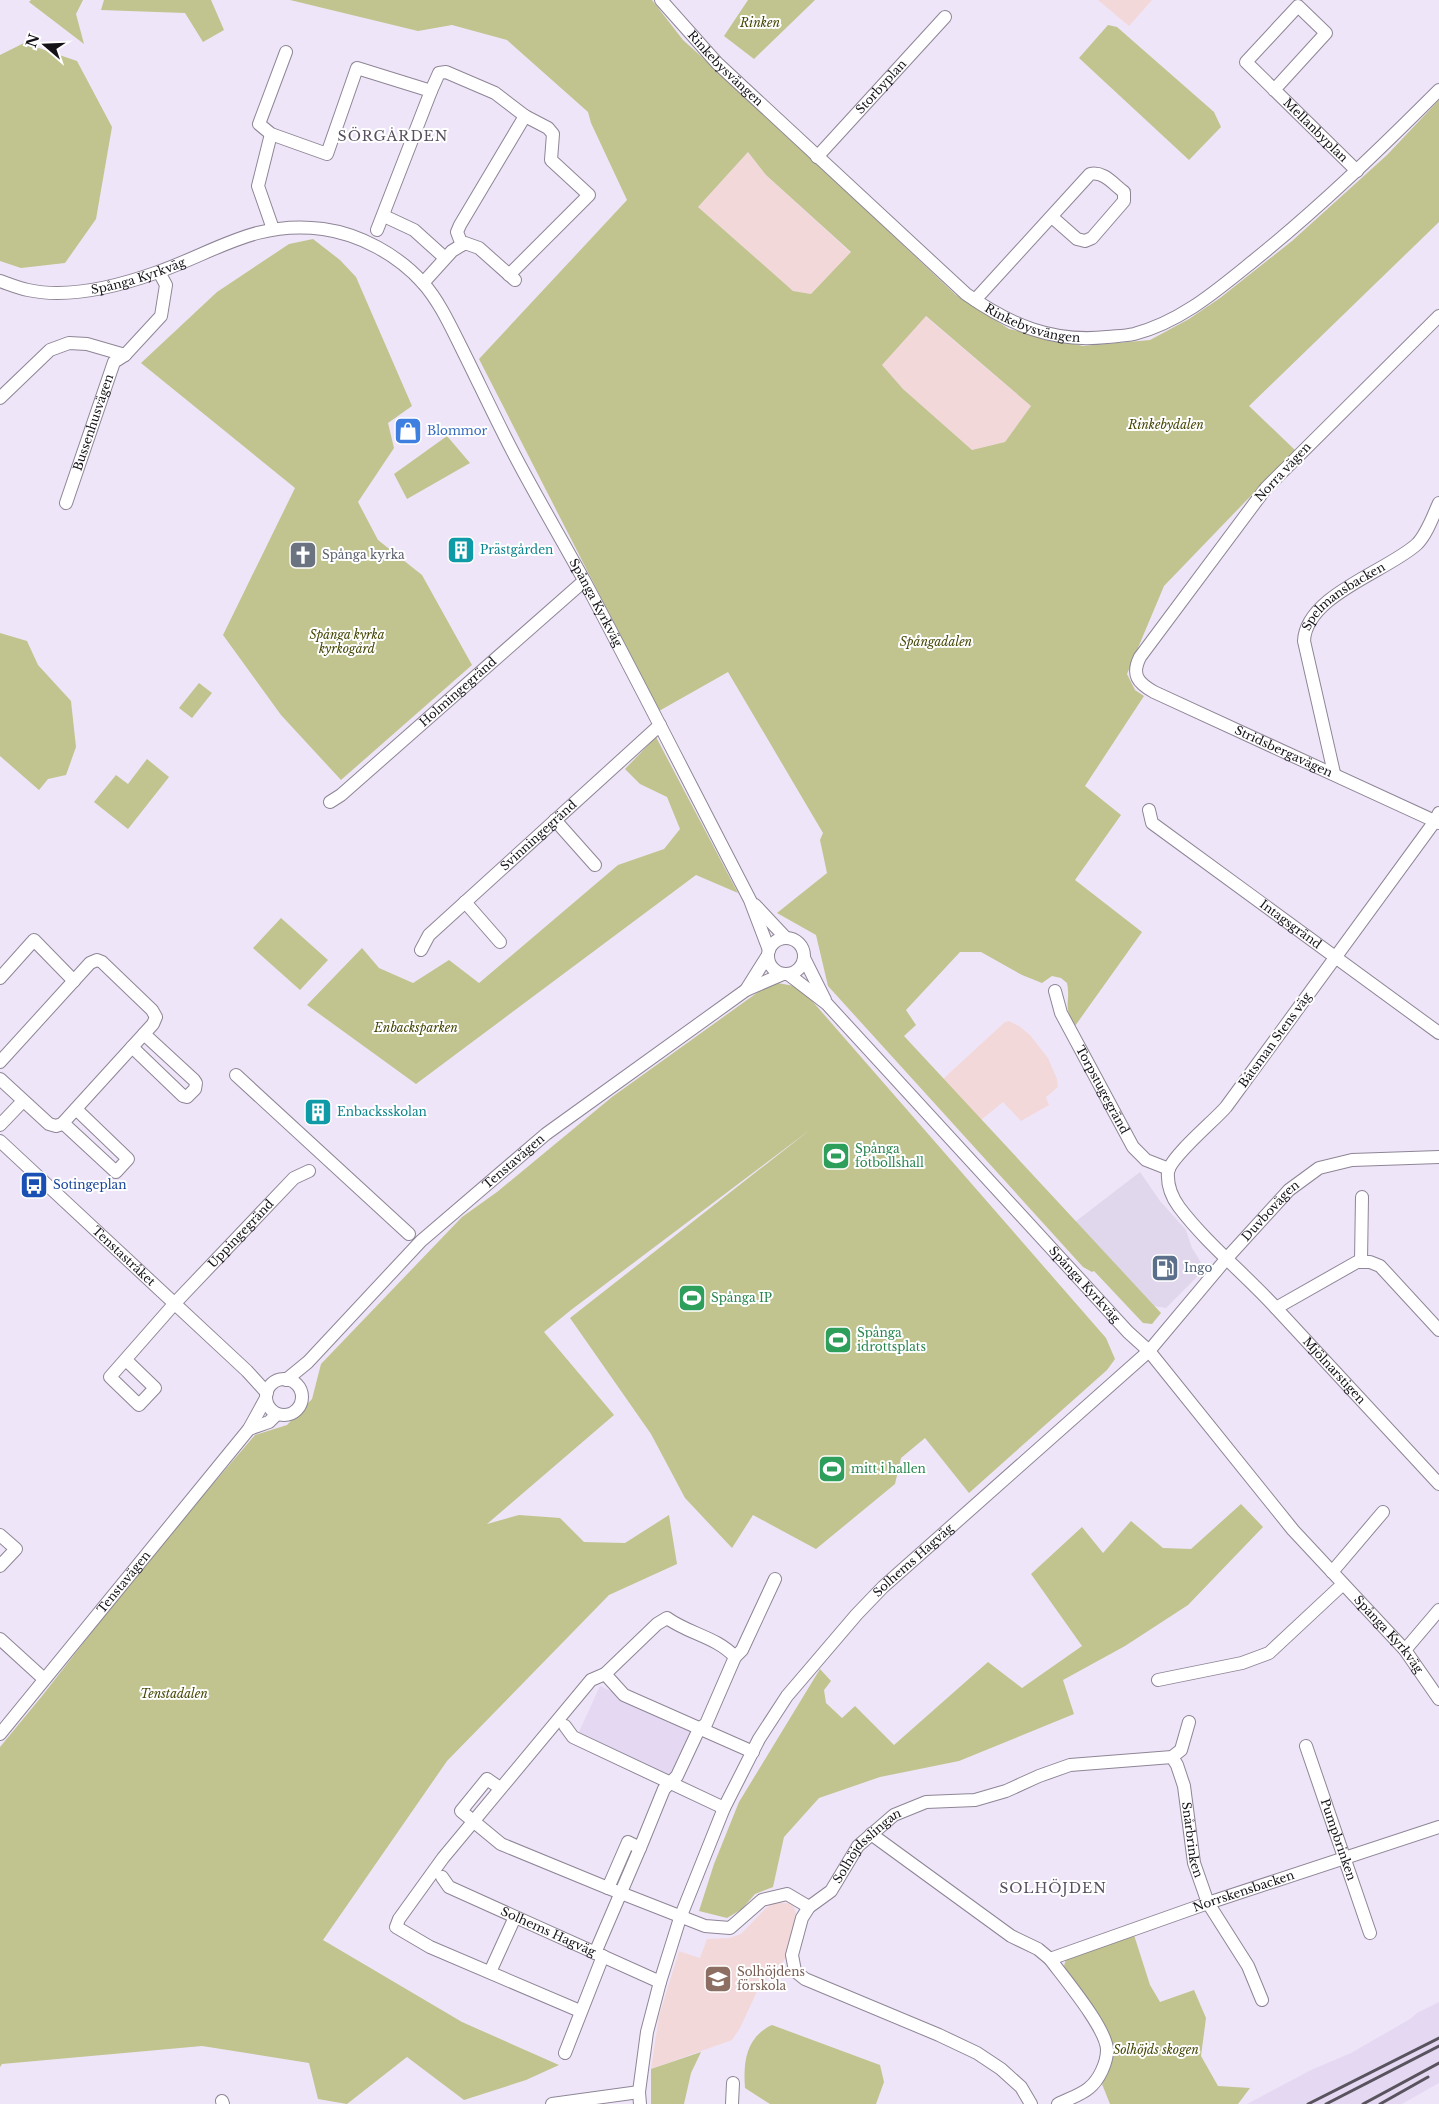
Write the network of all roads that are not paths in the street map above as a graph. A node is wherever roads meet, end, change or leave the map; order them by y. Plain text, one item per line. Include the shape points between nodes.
1 (661, 0) edge
2 (945, 17) dead end
3 (286, 52) dead end
4 (1274, 90) junction
5 (1439, 90) edge
6 (431, 91) junction
7 (525, 116) junction
8 (271, 134) junction
9 (817, 157) junction
10 (1357, 171) junction
11 (384, 216) junction
12 (1052, 217) junction
13 (273, 228) junction
14 (377, 230) dead end
15 (462, 245) junction
16 (446, 258) junction
17 (159, 272) junction
18 (0, 281) edge
19 (423, 283) junction
20 (974, 300) junction
21 (1439, 316) edge
22 (125, 355) junction
23 (0, 398) edge
24 (66, 503) dead end
25 (1439, 503) edge
26 (584, 581) junction
27 (1136, 672) joint
28 (660, 725) junction
29 (1334, 773) junction
30 (330, 802) dead end
31 (1149, 810) dead end
32 (1438, 819) edge
33 (555, 820) junction
34 (595, 864) dead end
35 (750, 900) junction
36 (466, 902) junction
37 (785, 937) junction
38 (500, 942) dead end
39 (421, 950) dead end
40 (768, 952) junction
41 (804, 958) junction
42 (1335, 958) junction
43 (786, 974) junction
44 (0, 978) edge
45 (74, 980) junction
46 (746, 990) junction
47 (1055, 992) dead end
48 (827, 1004) junction
49 (1439, 1033) edge
50 (144, 1034) junction
51 (132, 1047) junction
52 (1, 1059) edge
53 (236, 1075) dead end
54 (0, 1079) edge
55 (22, 1101) junction
56 (76, 1109) junction
57 (63, 1123) junction
58 (0, 1125) edge
59 (0, 1141) edge
60 (1439, 1157) edge
61 (1168, 1170) junction
62 (309, 1171) dead end
63 (1362, 1197) dead end
64 (408, 1234) dead end
65 (1227, 1258) junction
66 (1361, 1261) junction
67 (175, 1303) junction
68 (1276, 1308) junction
69 (1439, 1330) edge
70 (1149, 1352) junction
71 (126, 1360) dead end
72 (308, 1362) junction
73 (247, 1371) junction
74 (281, 1381) junction
75 (300, 1390) junction
76 (266, 1396) junction
77 (277, 1414) junction
78 (249, 1430) junction
79 (1439, 1484) edge
80 (1384, 1512) dead end
81 (0, 1535) edge
82 (0, 1566) edge
83 (1332, 1572) junction
84 (774, 1579) dead end
85 (1344, 1584) junction
86 (1439, 1610) edge
87 (0, 1639) edge
88 (1405, 1650) junction
89 (735, 1657) junction
90 (605, 1674) junction
91 (44, 1679) junction
92 (1158, 1680) dead end
93 (1439, 1699) edge
94 (1189, 1722) dead end
95 (565, 1726) dead end
96 (699, 1729) junction
97 (0, 1734) edge
98 (1306, 1746) dead end
99 (753, 1752) junction
100 (1172, 1756) junction
101 (671, 1783) junction
102 (724, 1808) junction
103 (474, 1822) junction
104 (1439, 1827) edge
105 (871, 1834) junction
106 (640, 1848) junction
107 (1345, 1858) junction
108 (442, 1877) dead end
109 (608, 1888) junction
110 (620, 1894) junction
111 (1208, 1904) junction
112 (809, 1907) junction
113 (515, 1917) junction
114 (680, 1918) junction
115 (1370, 1933) dead end
116 (599, 1954) junction
117 (1050, 1959) junction
118 (490, 1972) junction
119 (660, 1982) junction
120 (1262, 2000) dead end
121 (580, 2010) junction
122 (565, 2053) dead end
123 (733, 2083) dead end
124 (640, 2098) edge
125 (552, 2104) edge
126 (732, 2104) edge
127 (1031, 2104) edge
128 (1058, 2104) edge

1 - 9 street, Rinkebysvängen via 717,63
2 - 9 street, Storbyplan
3 - 8 street via 259,124
4 - 4 street, Mellanbyplan via 1246,62 1298,6 1326,33
4 - 10 street, Mellanbyplan
5 - 10 street, Rinkebysvängen
6 - 7 street via 439,73 446,72 495,93
6 - 8 street via 357,68 327,154
6 - 11 street
7 - 15 street via 460,225 457,232
7 - 15 street via 553,134 551,160 589,195 512,278 479,248
8 - 13 street via 258,186
9 - 20 street, Rinkebysvängen
10 - 20 street, Rinkebysvängen via 1282,238 1171,322 1132,335 1091,339 1051,336 1012,322
11 - 14 street
11 - 16 street via 414,230
12 - 12 street via 1090,174 1103,175 1124,192 1124,201 1092,238 1085,241 1078,240
12 - 20 street
13 - 17 street, Spånga Kyrkväg via 242,236
13 - 19 street, Spånga Kyrkväg via 326,229 355,238 401,262
15 - 16 street
16 - 19 street
17 - 18 street, Spånga Kyrkväg via 122,283 61,292 29,290
17 - 22 street, Bussenhusvägen via 166,285 161,316
19 - 26 street, Spånga Kyrkväg via 451,327 514,455
21 - 27 street, Norra vägen via 1266,488 1140,656
22 - 23 street via 87,344 69,343 50,350
22 - 24 street, Bussenhusvägen via 114,362
25 - 29 street, Spelmansbacken via 1418,543 1329,599 1304,631
26 - 28 street, Spånga Kyrkväg
26 - 30 street, Holmingegränd
27 - 29 street, Stridsbergavägen via 1143,686 1154,692
28 - 33 street, Svinningegränd
28 - 35 street, Spånga Kyrkväg
29 - 32 street, Stridsbergavägen
31 - 42 street, Intagsgränd via 1152,823
32 - 42 street, Båtsman Stens väg
33 - 34 street
33 - 36 street, Svinningegränd
35 - 37 street, Spånga Kyrkväg
35 - 40 street, Spånga Kyrkväg
36 - 38 street
36 - 39 street, Svinningegränd via 429,935
37 - 40 street via 775,941
37 - 41 street via 800,944
40 - 43 street via 768,960 774,970
40 - 46 street, Tenstavägen
41 - 43 street via 797,970
41 - 48 street, Spånga Kyrkväg
42 - 49 street, Intagsgränd
42 - 61 street, Båtsman Stens väg via 1226,1107 1175,1158
43 - 46 street, Tenstavägen
43 - 48 street, Spånga Kyrkväg
44 - 45 street via 34,940
45 - 50 street via 90,963 102,962 152,1010 156,1017
45 - 52 street
46 - 72 street, Tenstavägen via 546,1134 422,1241
47 - 61 street, Torpstugegränd via 1061,1013 1133,1147 1146,1160
48 - 70 street, Spånga Kyrkväg
50 - 51 street
50 - 51 street via 194,1080 194,1089 187,1097
51 - 56 street
53 - 64 street
54 - 55 street
55 - 57 street via 49,1124
55 - 58 street
56 - 57 street
56 - 57 street via 128,1160 123,1166 116,1172
59 - 67 street, Tenstastråket
60 - 65 street, Duvbovägen via 1352,1160 1319,1168 1289,1190
61 - 65 street via 1170,1193
62 - 67 street, Uppingegränd via 294,1178
63 - 66 street
65 - 68 street, Mjölnarstigen
65 - 70 street, Duvbovägen
66 - 68 street
66 - 69 street via 1380,1266
67 - 71 street, Uppingegränd
67 - 73 street, Tenstastråket
68 - 79 street, Mjölnarstigen
70 - 83 street, Spånga Kyrkväg via 1293,1530
70 - 99 street, Solhems Hagväg via 883,1587 787,1696
72 - 74 street, Tenstavägen
72 - 75 street, Tenstavägen
73 - 74 street, Tenstastråket
73 - 76 street, Tenstastråket
74 - 75 street via 294,1383
74 - 76 street via 272,1384
75 - 77 street via 302,1400 297,1409 288,1415
76 - 77 street via 270,1408
76 - 78 street, Tenstavägen
77 - 78 street, Tenstavägen via 269,1422
78 - 91 street, Tenstavägen
80 - 83 street
81 - 82 street via 16,1549
83 - 85 street, Spånga Kyrkväg
84 - 89 street via 742,1650
85 - 88 street, Spånga Kyrkväg
85 - 92 street via 1269,1653 1242,1663
86 - 88 street
87 - 91 street
88 - 93 street, Spånga Kyrkväg
89 - 90 street via 725,1646 667,1618
89 - 96 street via 706,1724
90 - 96 street via 624,1695
90 - 103 street via 591,1680
91 - 97 street, Tenstavägen
94 - 100 street via 1181,1750
95 - 101 street via 573,1737
96 - 99 street
96 - 101 street
98 - 107 street, Pumpbrinken
99 - 102 street, Solhems Hagväg
100 - 105 street, Solhöjdsslingan via 1070,1765 975,1800 926,1802 894,1815
100 - 111 street, Snårbrinken via 1184,1786 1194,1863
101 - 102 street
101 - 106 street via 664,1790
102 - 114 street, Solhems Hagväg
103 - 109 street via 501,1844
103 - 118 street via 443,1858 398,1919 396,1927 430,1947
104 - 107 street, Norrskensbacken
105 - 112 street, Solhöjdsslingan via 858,1846 831,1891
105 - 117 street via 1012,1936
106 - 109 street via 628,1842
106 - 110 street
107 - 111 street, Norrskensbacken
107 - 115 street, Pumpbrinken
108 - 113 street, Solhems Hagväg via 449,1887
109 - 110 street
110 - 114 street
110 - 116 street
111 - 117 street, Norrskensbacken
111 - 120 street, Snårbrinken via 1248,1966
112 - 114 street via 787,1894 762,1900 730,1928 705,1926
112 - 127 street, Solhöjdsslingan via 802,1918 792,1955 795,1971 805,1980 977,2053 1002,2069 1021,2087
113 - 116 street, Solhems Hagväg
113 - 118 street
114 - 119 street, Solhems Hagväg
116 - 119 street, Solhems Hagväg
116 - 121 street
117 - 128 street via 1092,2018 1107,2049 1104,2068 1090,2088
118 - 121 street
119 - 124 street, Solhems Hagväg via 647,2032
121 - 122 street
123 - 126 street
124 - 125 street

